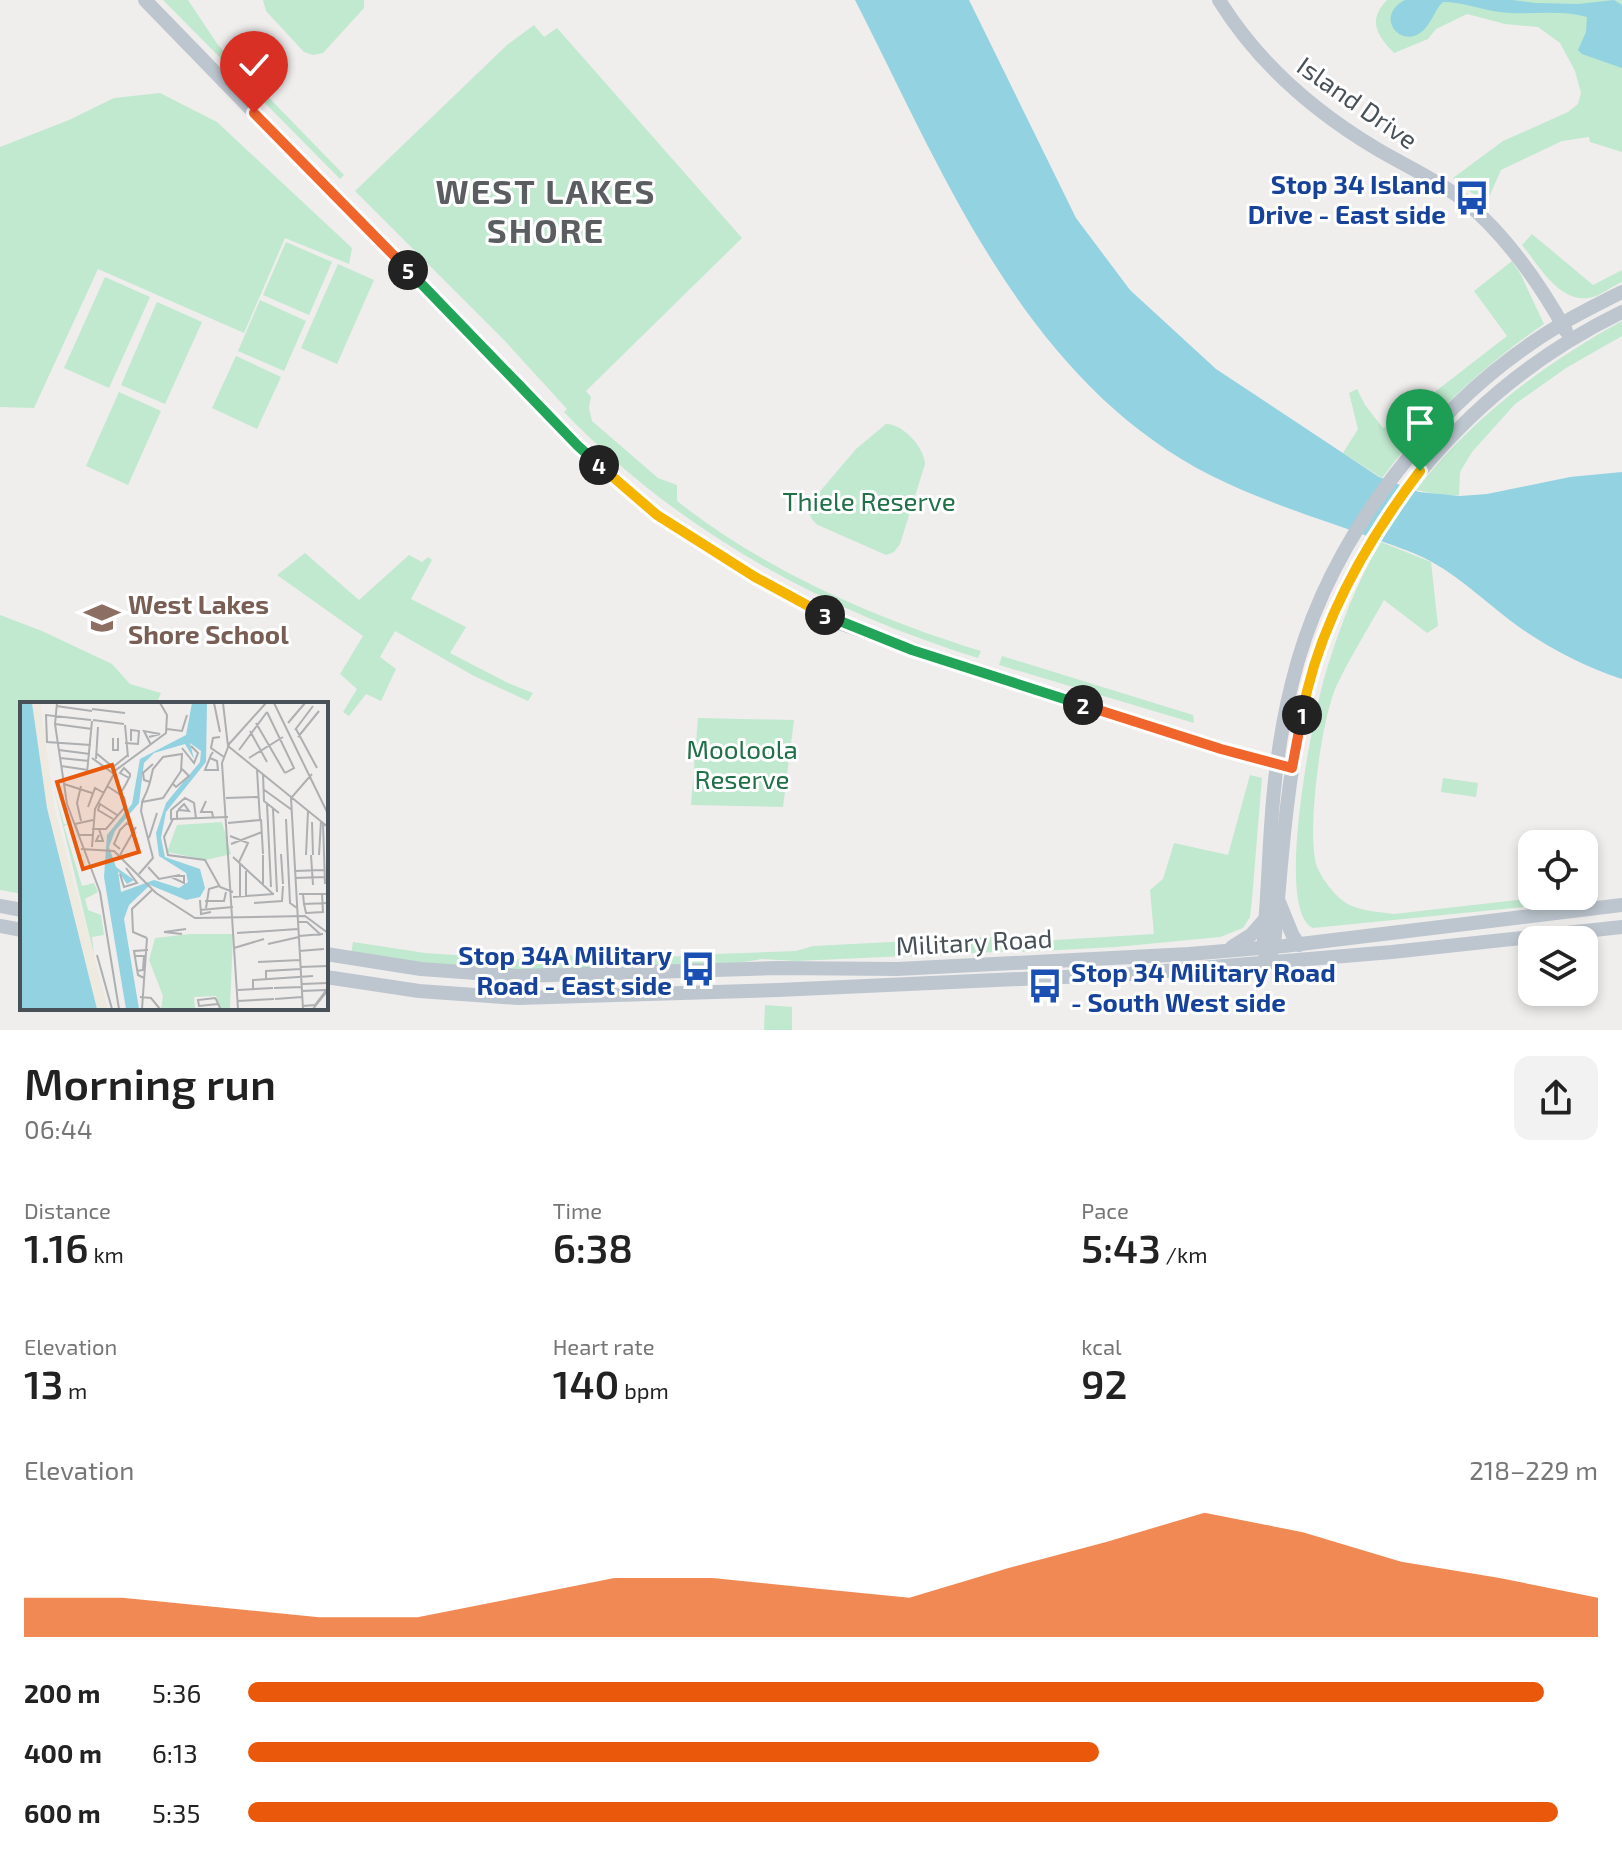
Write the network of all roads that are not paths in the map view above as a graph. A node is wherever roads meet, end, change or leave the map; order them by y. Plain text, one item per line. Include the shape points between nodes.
1 (145, 0) edge
2 (1219, 0) edge
3 (1622, 292) edge
4 (1622, 312) edge
5 (1562, 323) junction
6 (1571, 340) junction
7 (1275, 764) junction
8 (1292, 768) junction
9 (1278, 900) junction
10 (1622, 905) edge
11 (0, 906) edge
12 (20, 910) edge
13 (1265, 919) junction
14 (0, 926) edge
15 (1622, 927) edge
16 (20, 930) edge
17 (1299, 945) junction
18 (1225, 950) junction
19 (1268, 952) junction
20 (328, 954) edge
21 (328, 977) edge

1 - 7 main road via 578,446 657,515 839,623
2 - 5 main road, Island Drive via 1286,84 1369,144 1465,201 1523,262
3 - 5 main road
4 - 6 main road
5 - 6 main road, Island Drive
5 - 7 main road via 1462,401 1376,500 1314,615 1292,682
6 - 8 main road via 1493,396 1446,441 1394,506 1363,554 1333,617 1315,664
7 - 8 main road
7 - 13 main road
8 - 9 main road
9 - 17 main road
9 - 19 main road
10 - 17 main road, Military Road
11 - 12 main road
13 - 18 main road via 1251,935
13 - 19 main road
14 - 16 main road
15 - 19 main road, Military Road
17 - 19 main road, Military Road
18 - 19 main road, Military Road
18 - 20 main road, Military Road via 897,969 518,976 421,969
19 - 21 main road, Military Road via 1129,974 518,998

